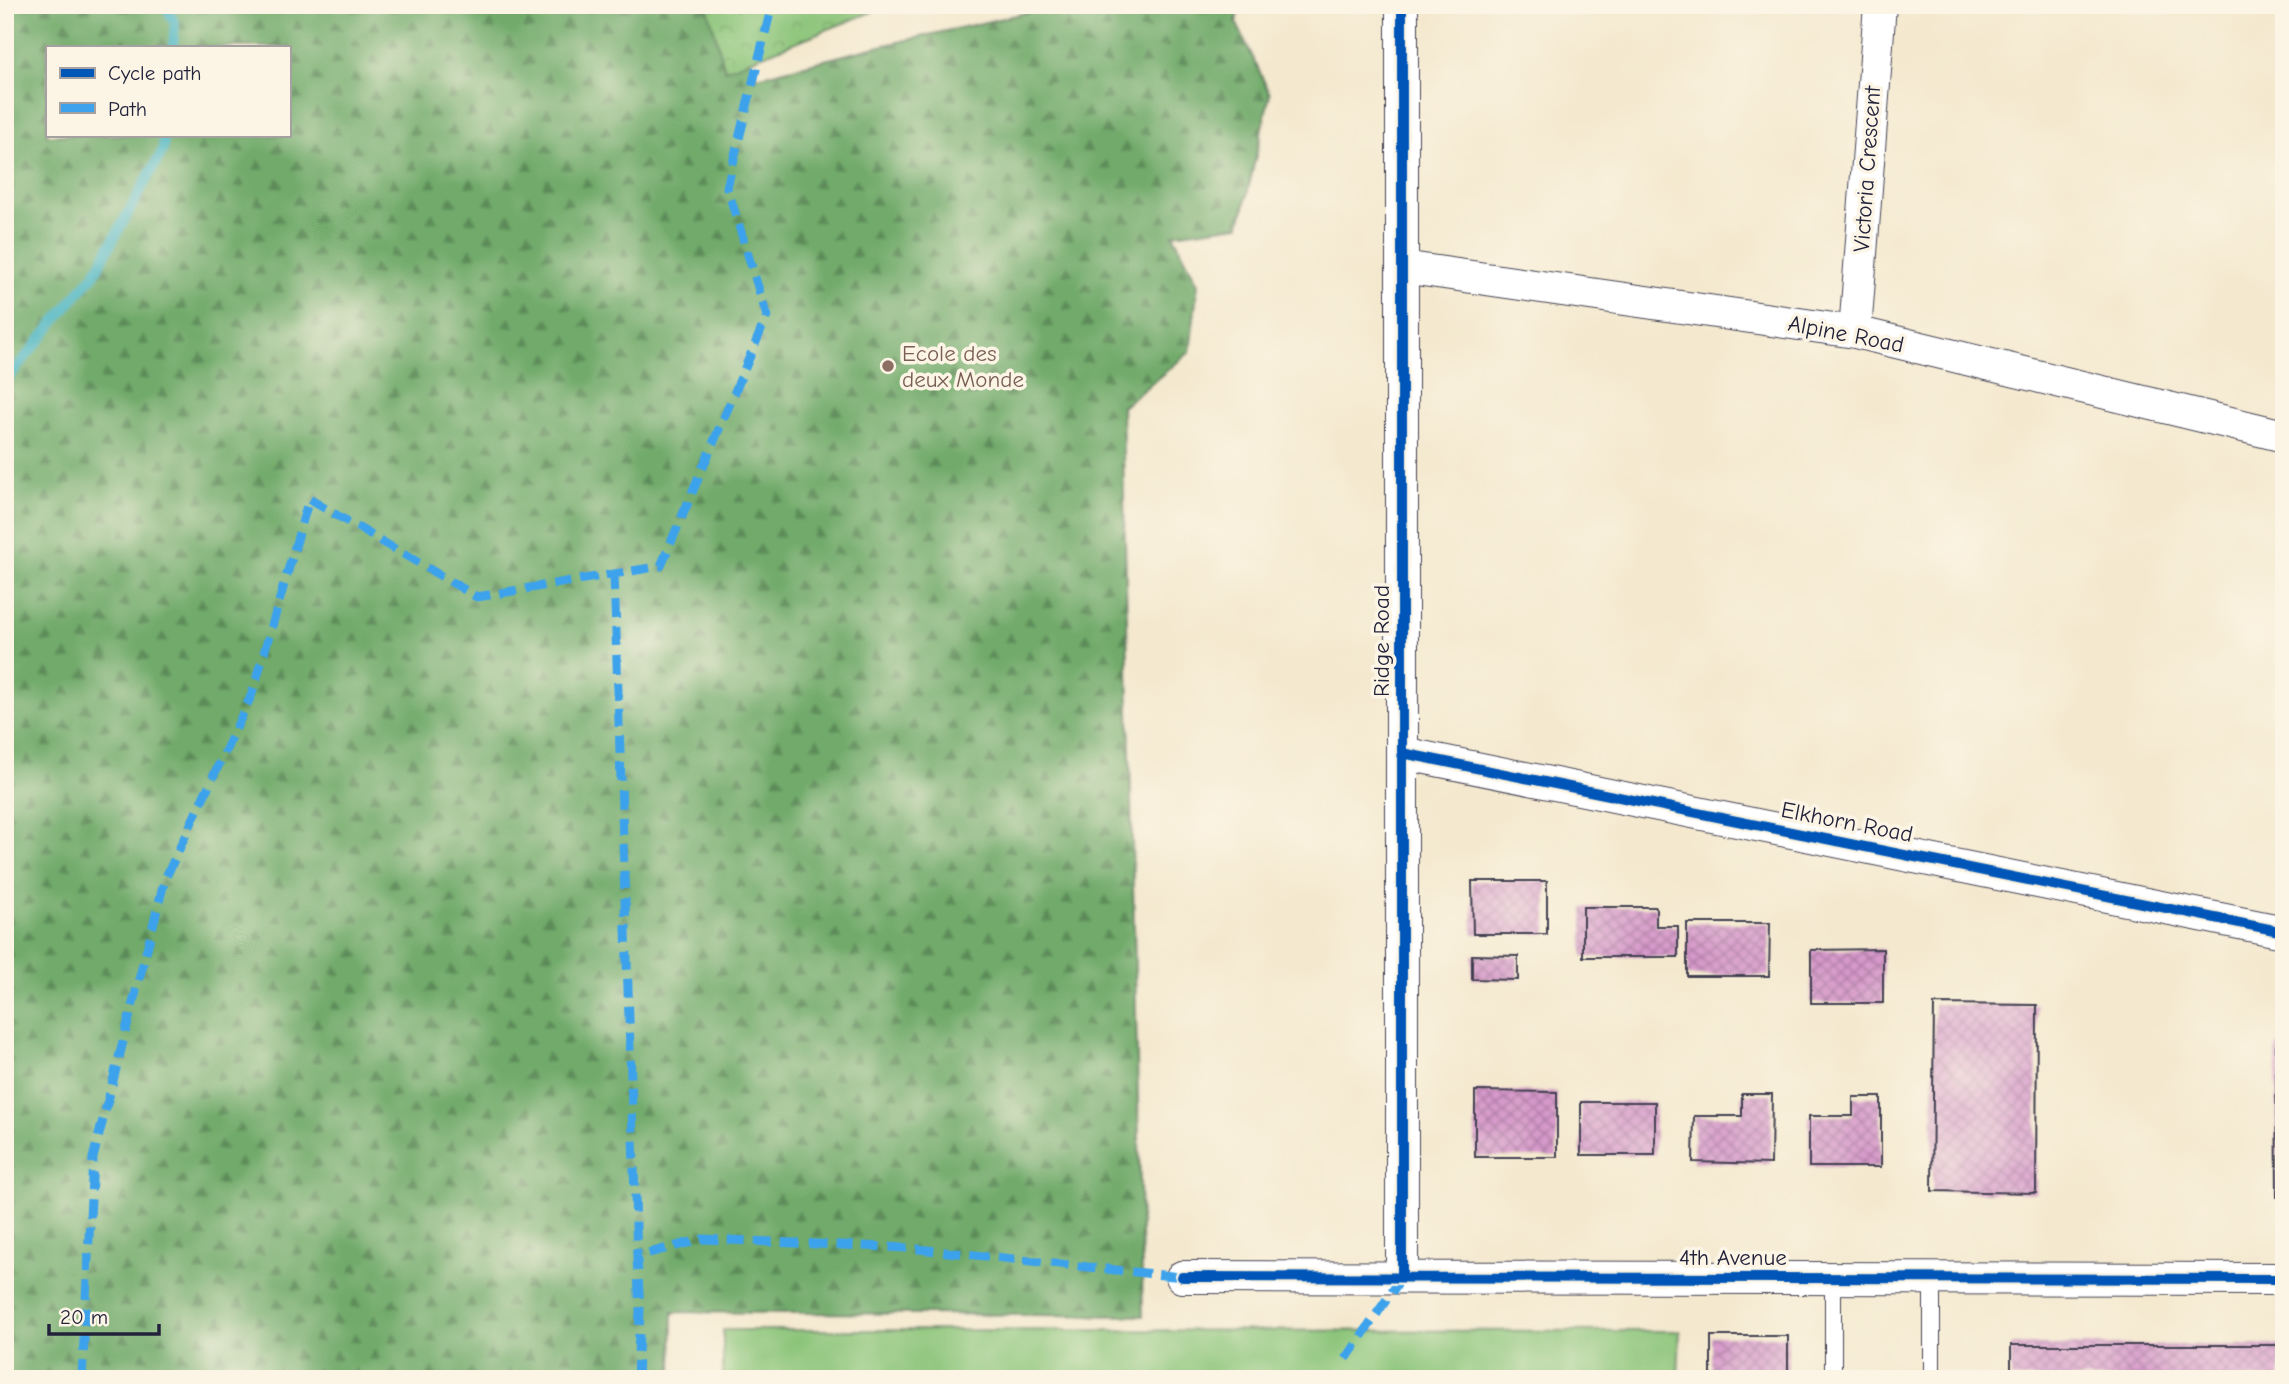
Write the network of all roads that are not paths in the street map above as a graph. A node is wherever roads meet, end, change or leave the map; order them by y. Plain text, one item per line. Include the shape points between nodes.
1 (1402, 5) edge
2 (1880, 5) edge
3 (1402, 267) junction
4 (1855, 332) junction
5 (2284, 436) edge
6 (1402, 753) junction
7 (2284, 932) edge
8 (1182, 1277) dead end
9 (1402, 1277) junction
10 (1832, 1278) junction
11 (1932, 1278) junction
12 (2284, 1279) edge
13 (1833, 1379) edge
14 (1932, 1379) edge

1 - 3 street, Ridge Road
2 - 4 street, Victoria Crescent
3 - 4 street, Alpine Road
3 - 6 street, Ridge Road
4 - 5 street, Alpine Road
6 - 7 street, Elkhorn Road
6 - 9 street, Ridge Road
8 - 9 street, 4th Avenue
9 - 10 street, 4th Avenue
10 - 11 street, 4th Avenue
10 - 13 lane
11 - 12 street, 4th Avenue
11 - 14 lane

